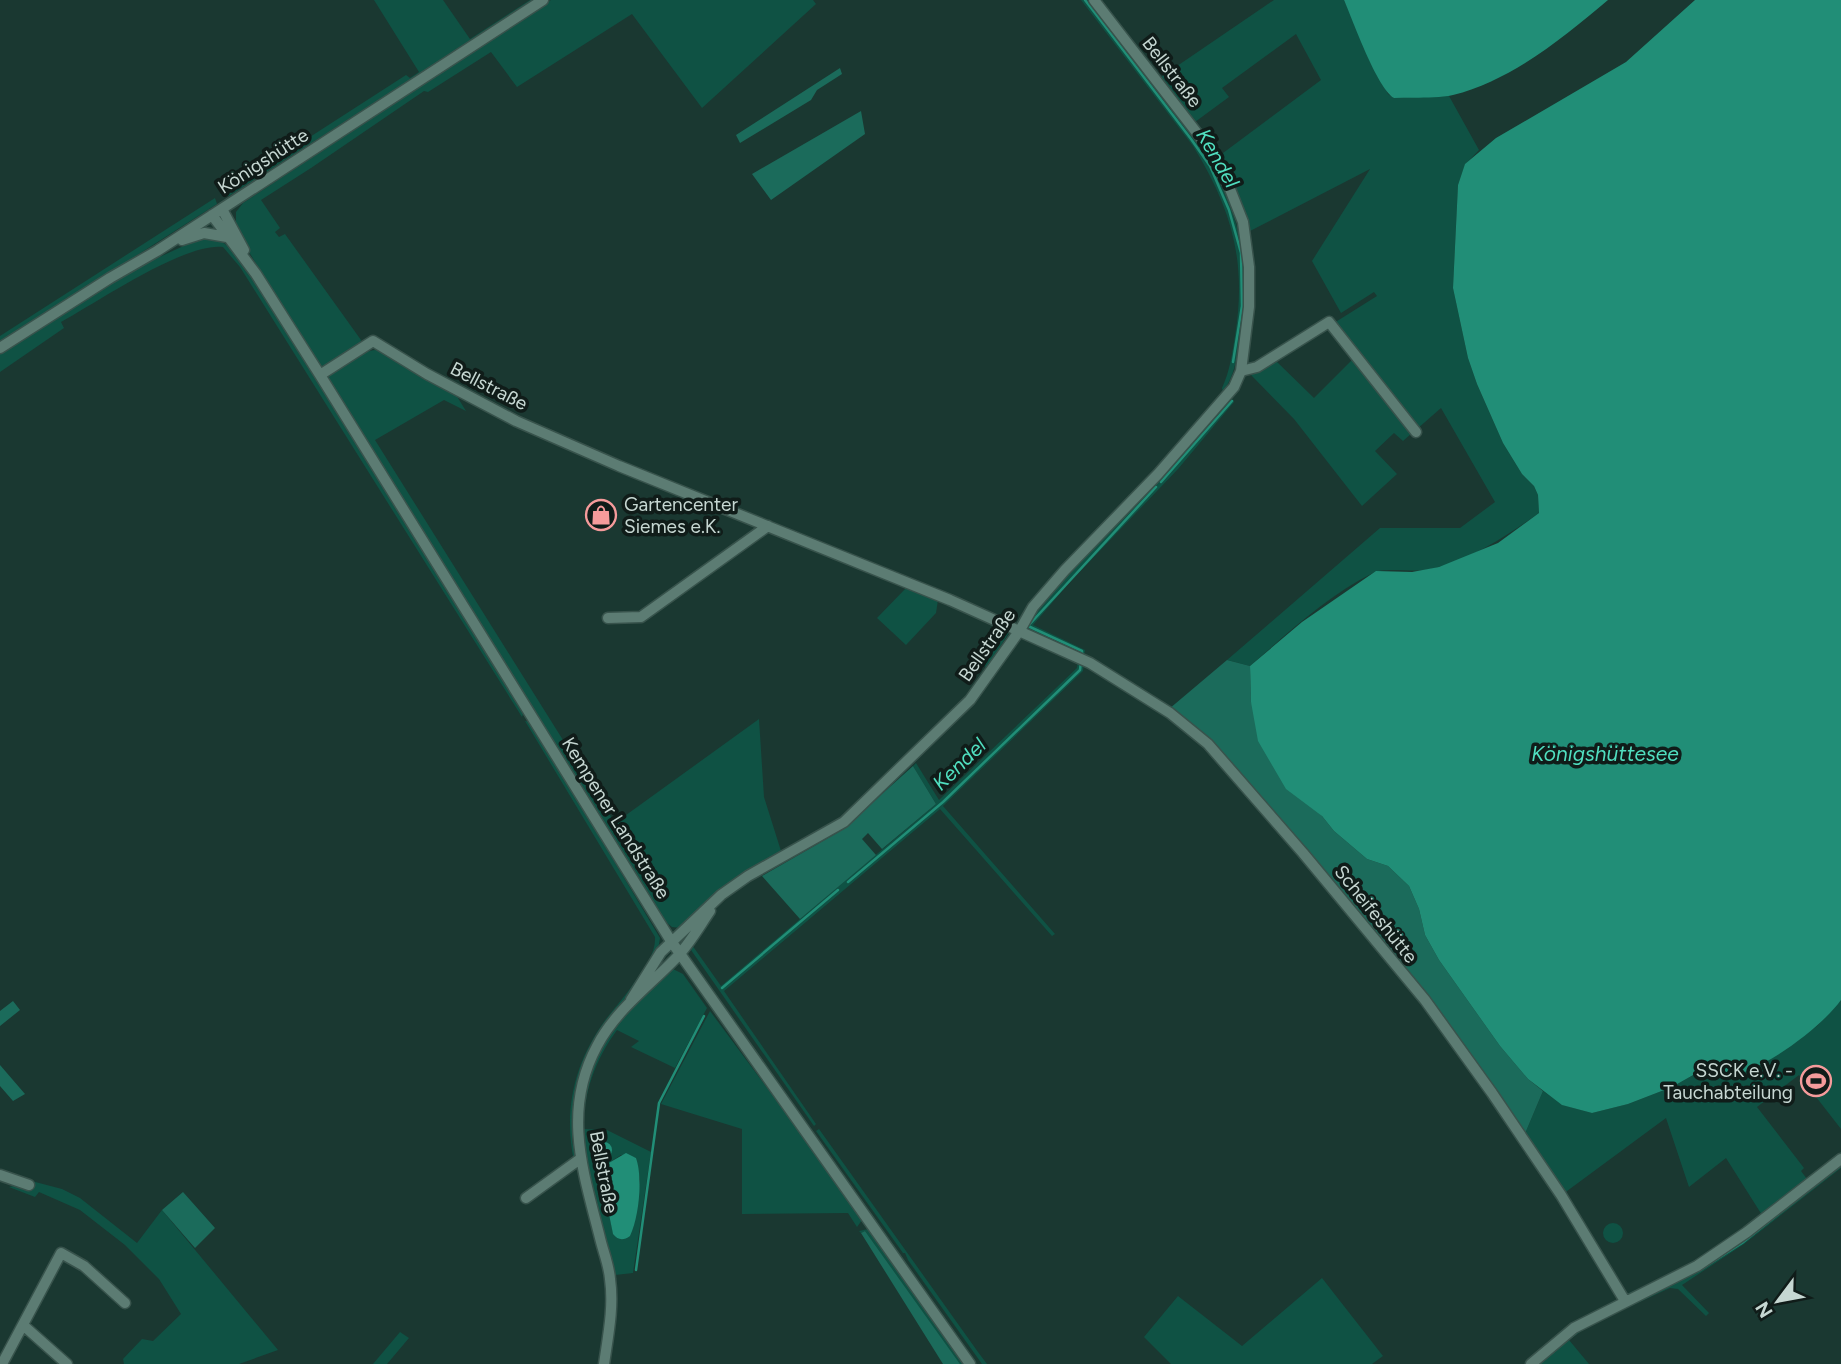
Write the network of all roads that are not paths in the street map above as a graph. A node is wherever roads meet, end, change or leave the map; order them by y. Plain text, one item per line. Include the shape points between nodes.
1 (542, 0) edge
2 (1094, 0) edge
3 (217, 212) junction
4 (227, 237) junction
5 (157, 251) junction
6 (256, 274) junction
7 (0, 348) edge
8 (1241, 371) junction
9 (320, 375) junction
10 (1416, 432) dead end
11 (768, 526) junction
12 (608, 618) dead end
13 (1020, 630) junction
14 (721, 895) junction
15 (671, 941) junction
16 (679, 954) junction
17 (631, 1000) junction
18 (580, 1159) junction
19 (1841, 1159) edge
20 (0, 1175) edge
21 (29, 1185) dead end
22 (526, 1198) dead end
23 (1625, 1301) junction
24 (125, 1303) dead end
25 (23, 1325) junction
26 (2, 1359) edge
27 (66, 1364) edge
28 (604, 1364) edge
29 (970, 1364) edge
30 (1531, 1364) edge

1 - 3 street, Königshütte
2 - 8 street, Bellstraße via 1208,146 1228,184 1242,222 1249,267
3 - 4 street, Kempener Landstraße
3 - 5 street, Königshütte
3 - 6 street, Kempener Landstraße
4 - 5 street via 193,235
4 - 6 street, Kempener Landstraße
5 - 7 street, Königshütte
6 - 9 street, Kempener Landstraße
8 - 10 street via 1256,367 1329,321
8 - 13 street, Bellstraße via 1234,387 1065,570
9 - 11 street, Bellstraße via 373,341 516,421
9 - 15 street, Kempener Landstraße
11 - 12 street via 641,617
11 - 13 street, Bellstraße
13 - 14 street, Bellstraße via 970,700 844,822
13 - 23 street, Scheifeshütte via 1090,663 1170,713 1208,744 1425,1000 1560,1195
14 - 15 street, Bellstraße
14 - 16 street, Bellstraße
15 - 16 street, Kempener Landstraße
15 - 17 street, Bellstraße
16 - 17 street, Bellstraße
16 - 29 street, Kempener Landstraße
17 - 18 street, Bellstraße via 598,1043 581,1084 577,1119
18 - 22 street
18 - 28 street, Bellstraße via 610,1279 611,1317
19 - 23 street via 1697,1266
20 - 21 street
23 - 30 street via 1574,1328
24 - 25 street via 84,1265 61,1253
25 - 26 street
25 - 27 street

